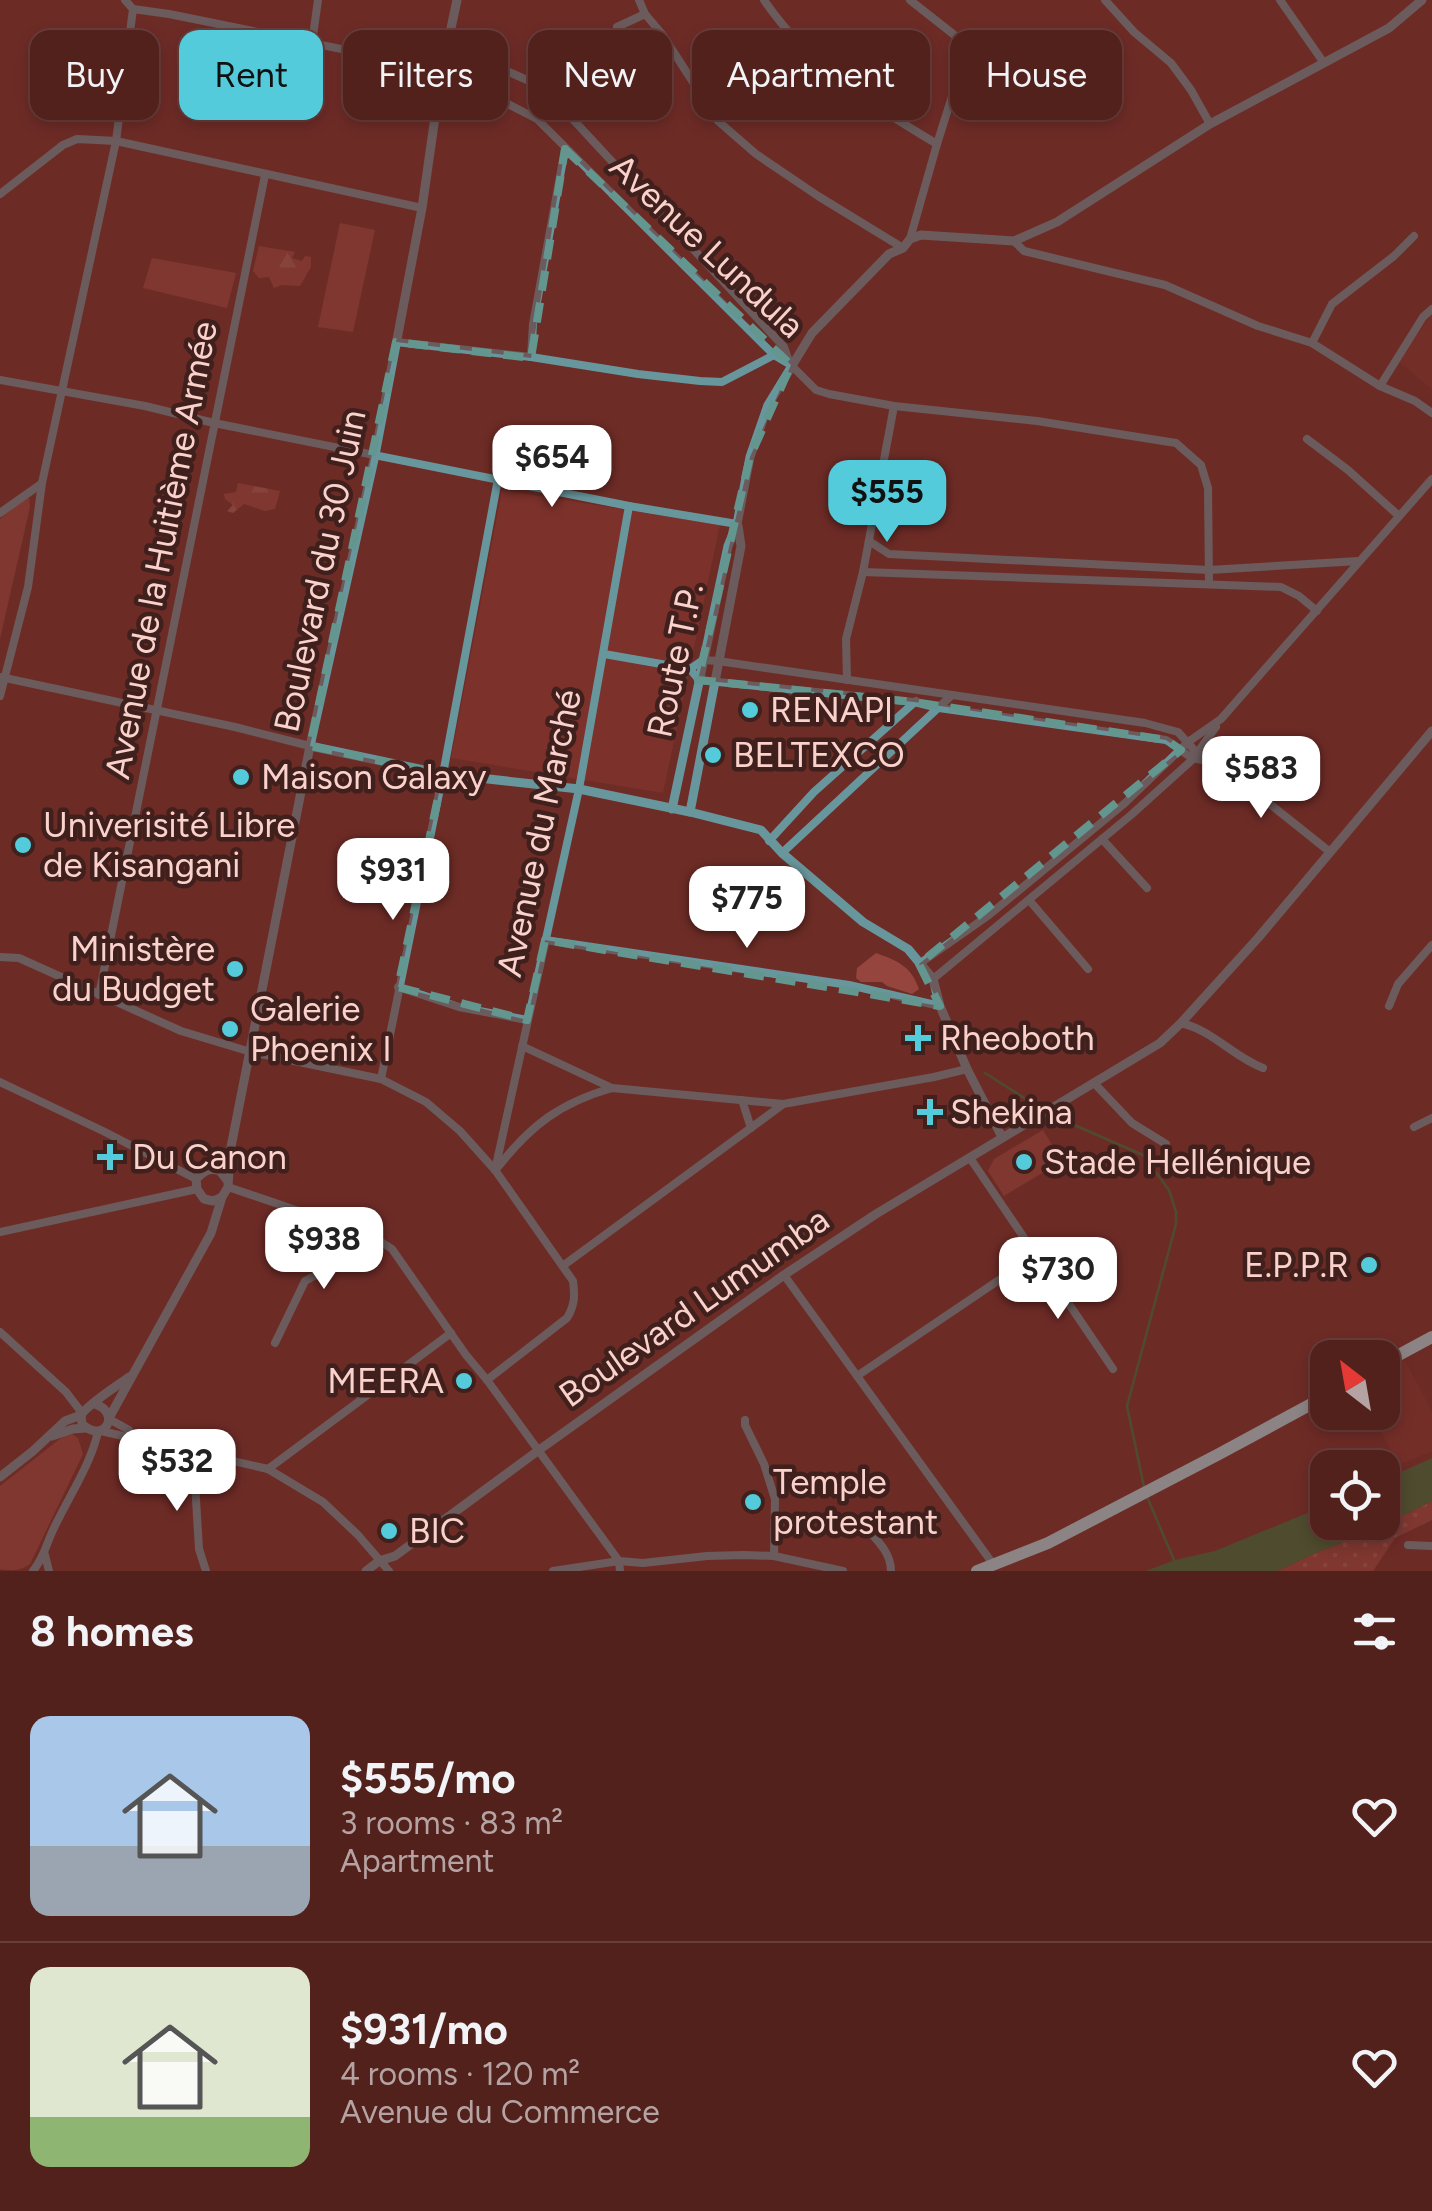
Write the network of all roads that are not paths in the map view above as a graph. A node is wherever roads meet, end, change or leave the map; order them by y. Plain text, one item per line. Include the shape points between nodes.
1 (125, 0) edge
2 (318, 0) edge
3 (457, 0) edge
4 (639, 0) edge
5 (764, 0) edge
6 (910, 0) edge
7 (1105, 0) edge
8 (1280, 0) edge
9 (1422, 0) edge
10 (133, 9) junction
11 (645, 14) junction
12 (618, 27) dead end
13 (248, 30) edge
14 (314, 30) edge
15 (450, 30) edge
16 (1324, 63) junction
17 (508, 72) edge
18 (508, 105) edge
19 (434, 120) edge
20 (1210, 124) junction
21 (116, 141) junction
22 (936, 144) junction
23 (565, 149) junction
24 (265, 175) junction
25 (0, 194) edge
26 (422, 208) junction
27 (1414, 236) dead end
28 (1014, 241) junction
29 (907, 243) junction
30 (1432, 309) edge
31 (396, 342) junction
32 (1312, 344) junction
33 (531, 356) junction
34 (774, 356) junction
35 (791, 365) junction
36 (0, 380) edge
37 (1380, 386) junction
38 (62, 391) junction
39 (894, 406) junction
40 (1432, 413) edge
41 (214, 423) junction
42 (1307, 439) dead end
43 (375, 455) junction
44 (1432, 479) edge
45 (498, 480) junction
46 (42, 483) junction
47 (630, 506) junction
48 (0, 513) edge
49 (1399, 516) junction
50 (737, 524) junction
51 (869, 541) junction
52 (962, 557) junction
53 (1360, 562) junction
54 (1209, 570) junction
55 (863, 572) junction
56 (957, 575) junction
57 (1209, 584) junction
58 (1316, 611) junction
59 (604, 654) junction
60 (702, 660) junction
61 (718, 661) junction
62 (690, 669) junction
63 (1, 679) edge
64 (699, 680) junction
65 (847, 680) junction
66 (715, 682) junction
67 (927, 692) junction
68 (0, 696) edge
69 (952, 696) junction
70 (914, 702) junction
71 (939, 708) junction
72 (158, 712) junction
73 (1221, 720) junction
74 (1432, 731) edge
75 (310, 746) junction
76 (1184, 746) junction
77 (1194, 756) junction
78 (443, 774) junction
79 (579, 789) junction
80 (672, 810) junction
81 (690, 812) junction
82 (1102, 839) junction
83 (769, 841) junction
84 (1330, 852) junction
85 (782, 853) junction
86 (1147, 888) dead end
87 (1030, 900) junction
88 (545, 940) junction
89 (1432, 945) edge
90 (1422, 956) junction
91 (0, 958) edge
92 (919, 964) junction
93 (1432, 966) edge
94 (1088, 969) dead end
95 (932, 979) junction
96 (398, 987) junction
97 (99, 995) junction
98 (940, 1006) junction
99 (1389, 1006) dead end
100 (528, 1020) junction
101 (1181, 1023) junction
102 (522, 1046) junction
103 (252, 1052) junction
104 (1262, 1068) dead end
105 (967, 1069) junction
106 (380, 1079) junction
107 (0, 1082) edge
108 (1094, 1083) junction
109 (612, 1088) junction
110 (742, 1100) junction
111 (783, 1104) junction
112 (1432, 1118) edge
113 (1414, 1127) dead end
114 (751, 1128) junction
115 (1002, 1137) junction
116 (1166, 1144) dead end
117 (230, 1152) junction
118 (970, 1158) junction
119 (210, 1169) junction
120 (495, 1170) junction
121 (196, 1184) junction
122 (225, 1188) junction
123 (204, 1199) junction
124 (338, 1224) junction
125 (0, 1232) edge
126 (211, 1233) junction
127 (1091, 1254) dead end
128 (1036, 1255) junction
129 (564, 1265) junction
130 (1043, 1268) junction
131 (784, 1274) junction
132 (451, 1333) junction
133 (4, 1335) edge
134 (1432, 1337) edge
135 (274, 1343) dead end
136 (0, 1348) edge
137 (1400, 1354) edge
138 (1112, 1369) dead end
139 (135, 1372) junction
140 (857, 1376) junction
141 (487, 1380) junction
142 (1310, 1405) edge
143 (87, 1409) junction
144 (109, 1419) junction
145 (746, 1420) dead end
146 (94, 1431) junction
147 (49, 1436) junction
148 (132, 1438) junction
149 (193, 1450) junction
150 (539, 1450) junction
151 (268, 1469) junction
152 (0, 1478) edge
153 (870, 1532) dead end
154 (1408, 1545) dead end
155 (1432, 1546) edge
156 (45, 1555) junction
157 (396, 1556) junction
158 (774, 1556) junction
159 (379, 1561) junction
160 (993, 1564) junction
161 (619, 1566) edge
162 (33, 1571) edge
163 (49, 1571) edge
164 (206, 1571) edge
165 (366, 1571) edge
166 (392, 1571) edge
167 (553, 1571) edge
168 (843, 1571) edge
169 (891, 1571) edge
170 (977, 1571) edge

1 - 10 street
2 - 14 street
3 - 15 street, Boulevard du 30 Juin
4 - 11 street
5 - 22 street via 827,72
6 - 22 street via 962,41 966,52
7 - 20 street via 1171,63
8 - 16 street
9 - 16 street via 1389,28
10 - 13 street, Avenue Lundula
10 - 21 street
11 - 12 street
11 - 29 street via 737,139 818,196
16 - 20 street
17 - 35 street, Avenue Lundula via 554,99 784,347
18 - 23 street, Avenue Lundula via 537,119
19 - 26 street, Boulevard du 30 Juin
20 - 28 street via 1057,222
21 - 24 street
21 - 25 street via 77,139
21 - 38 street
22 - 29 street
23 - 33 street
23 - 34 street, Avenue Lundula
24 - 26 street
24 - 41 street, Avenue de la Huitième Armée
26 - 31 street, Boulevard du 30 Juin
27 - 32 street via 1332,304
28 - 29 street via 936,234
28 - 32 street via 1024,252 1165,285
29 - 35 street, Route T.P. via 850,292
30 - 37 street
31 - 33 street
31 - 43 street, Boulevard du 30 Juin
32 - 37 street
33 - 34 street via 722,382
34 - 35 street, Avenue Lundula
35 - 39 street via 816,390
35 - 50 street, Route T.P. via 755,442
36 - 38 street
37 - 40 street
38 - 41 street
38 - 46 street
39 - 51 street
39 - 54 street via 1176,443 1201,465 1208,488
41 - 43 street
41 - 72 street, Avenue de la Huitième Armée
42 - 49 street
43 - 45 street
43 - 75 street, Boulevard du 30 Juin
44 - 49 street
45 - 47 street
45 - 78 street
46 - 48 street
46 - 63 street via 28,587
47 - 50 street
47 - 59 street, Avenue du Marché
49 - 53 street
50 - 60 street, Route T.P.
50 - 61 street, Route T.P. via 741,546
51 - 52 street via 888,554
51 - 55 street
52 - 54 street
52 - 56 street
53 - 54 street
53 - 58 street
54 - 57 street
55 - 56 street
55 - 65 street via 846,639
56 - 57 street
57 - 58 street via 1281,586
58 - 73 street
59 - 62 street
59 - 79 street, Avenue du Marché
60 - 61 street
60 - 62 street
60 - 64 street, Route T.P.
61 - 65 street
61 - 66 street, Route T.P.
62 - 64 street
63 - 68 street
63 - 72 street
64 - 66 street
64 - 80 street, Route T.P.
65 - 67 street
66 - 70 street
66 - 81 street, Route T.P.
67 - 69 street
67 - 70 street
69 - 71 street
69 - 76 street via 1145,724 1178,732
70 - 71 street
70 - 83 street
71 - 76 street
71 - 85 street
72 - 75 street
72 - 97 street, Avenue de la Huitième Armée
73 - 76 street
73 - 77 street
74 - 84 street, Boulevard Lumumba
75 - 78 street
75 - 103 street, Boulevard du 30 Juin
76 - 77 street
76 - 92 street via 1126,803
77 - 82 street
77 - 84 street via 1216,762
78 - 79 street
78 - 96 street
79 - 80 street
79 - 88 street, Avenue du Marché
80 - 81 street
81 - 83 street via 761,830
82 - 86 street
82 - 87 street
83 - 85 street
84 - 101 street, Boulevard Lumumba
85 - 92 street
87 - 94 street
87 - 95 street
88 - 98 street via 849,985
88 - 100 street, Avenue du Marché
89 - 90 street
90 - 93 street
90 - 99 street
91 - 97 street via 19,958
92 - 95 street
95 - 98 street
96 - 100 street
96 - 106 street
97 - 103 street
98 - 105 street
100 - 102 street, Avenue du Marché
101 - 104 street via 1199,1027
101 - 108 street, Boulevard Lumumba
102 - 109 street
102 - 120 street, Avenue du Marché
103 - 106 street
103 - 117 street, Boulevard du 30 Juin
105 - 111 street
105 - 115 street
106 - 120 street via 442,1114
107 - 121 street
108 - 115 street, Boulevard Lumumba
108 - 116 street via 1132,1123
109 - 110 street
109 - 120 street via 541,1121
110 - 111 street
110 - 114 street
111 - 114 street
112 - 113 street
114 - 129 street
115 - 118 street, Boulevard Lumumba
117 - 119 street
117 - 122 street, Boulevard du 30 Juin
118 - 128 street
118 - 131 street, Boulevard Lumumba
119 - 121 street
119 - 122 street via 220,1171
120 - 129 street
121 - 123 street
121 - 125 street
122 - 123 street via 213,1200
122 - 124 street
122 - 126 street, Boulevard du 30 Juin
123 - 126 street
124 - 132 street via 392,1249
124 - 135 street via 321,1267 304,1281
126 - 139 street
127 - 130 street
128 - 130 street
128 - 140 street
129 - 141 street via 575,1296 567,1318
130 - 138 street
131 - 140 street
131 - 150 street, Boulevard Lumumba
132 - 141 street
132 - 151 street
133 - 136 street
133 - 143 street
134 - 137 highway
139 - 143 street
139 - 144 street
140 - 160 street
141 - 150 street
142 - 160 highway via 1048,1543
143 - 144 street via 102,1406
143 - 146 street
143 - 147 street
144 - 146 street
144 - 148 street
145 - 158 street via 775,1499
146 - 147 street
146 - 148 street
146 - 156 street
147 - 152 street
148 - 149 street
149 - 151 street
149 - 164 street
150 - 157 street, Boulevard Lumumba
150 - 161 street
151 - 159 street via 323,1502
153 - 169 street
154 - 155 street
156 - 162 street
156 - 163 street
157 - 159 street, Boulevard Lumumba
157 - 166 street
158 - 161 street
158 - 168 street
159 - 165 street, Boulevard Lumumba
159 - 166 street
160 - 170 highway
161 - 167 street

